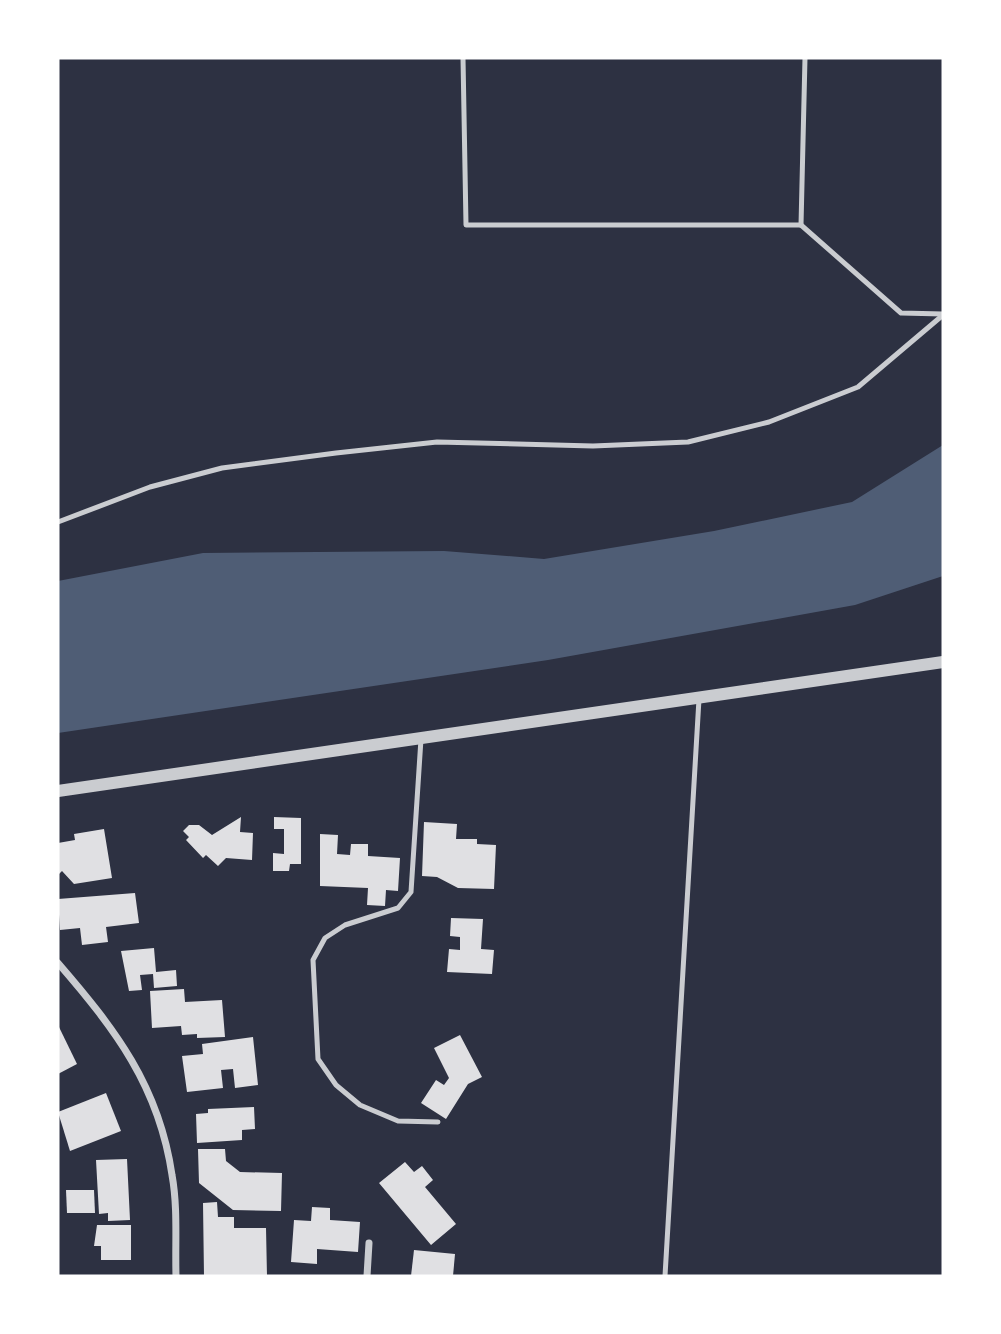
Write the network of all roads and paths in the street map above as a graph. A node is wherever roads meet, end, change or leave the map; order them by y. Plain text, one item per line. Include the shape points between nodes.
1 (463, 58) edge
2 (805, 58) edge
3 (801, 225) junction
4 (943, 315) edge
5 (58, 522) edge
6 (943, 662) edge
7 (699, 698) junction
8 (421, 738) junction
9 (58, 791) edge
10 (58, 962) edge
11 (438, 1122) dead end
12 (369, 1243) dead end
13 (176, 1276) edge
14 (368, 1276) edge
15 (665, 1276) edge

1 - 3 lane via 466,225
2 - 3 lane
3 - 4 lane via 901,313
4 - 5 lane via 858,387 769,422 688,442 593,446 437,442 336,453 210,471 150,486
6 - 7 street
7 - 8 street
7 - 15 lane
8 - 9 street
8 - 11 lane via 411,892 398,908 345,925 325,937 313,960 313,985 318,1059 336,1085 360,1105 398,1121
10 - 13 street via 116,1032 155,1107 173,1176
12 - 14 street

